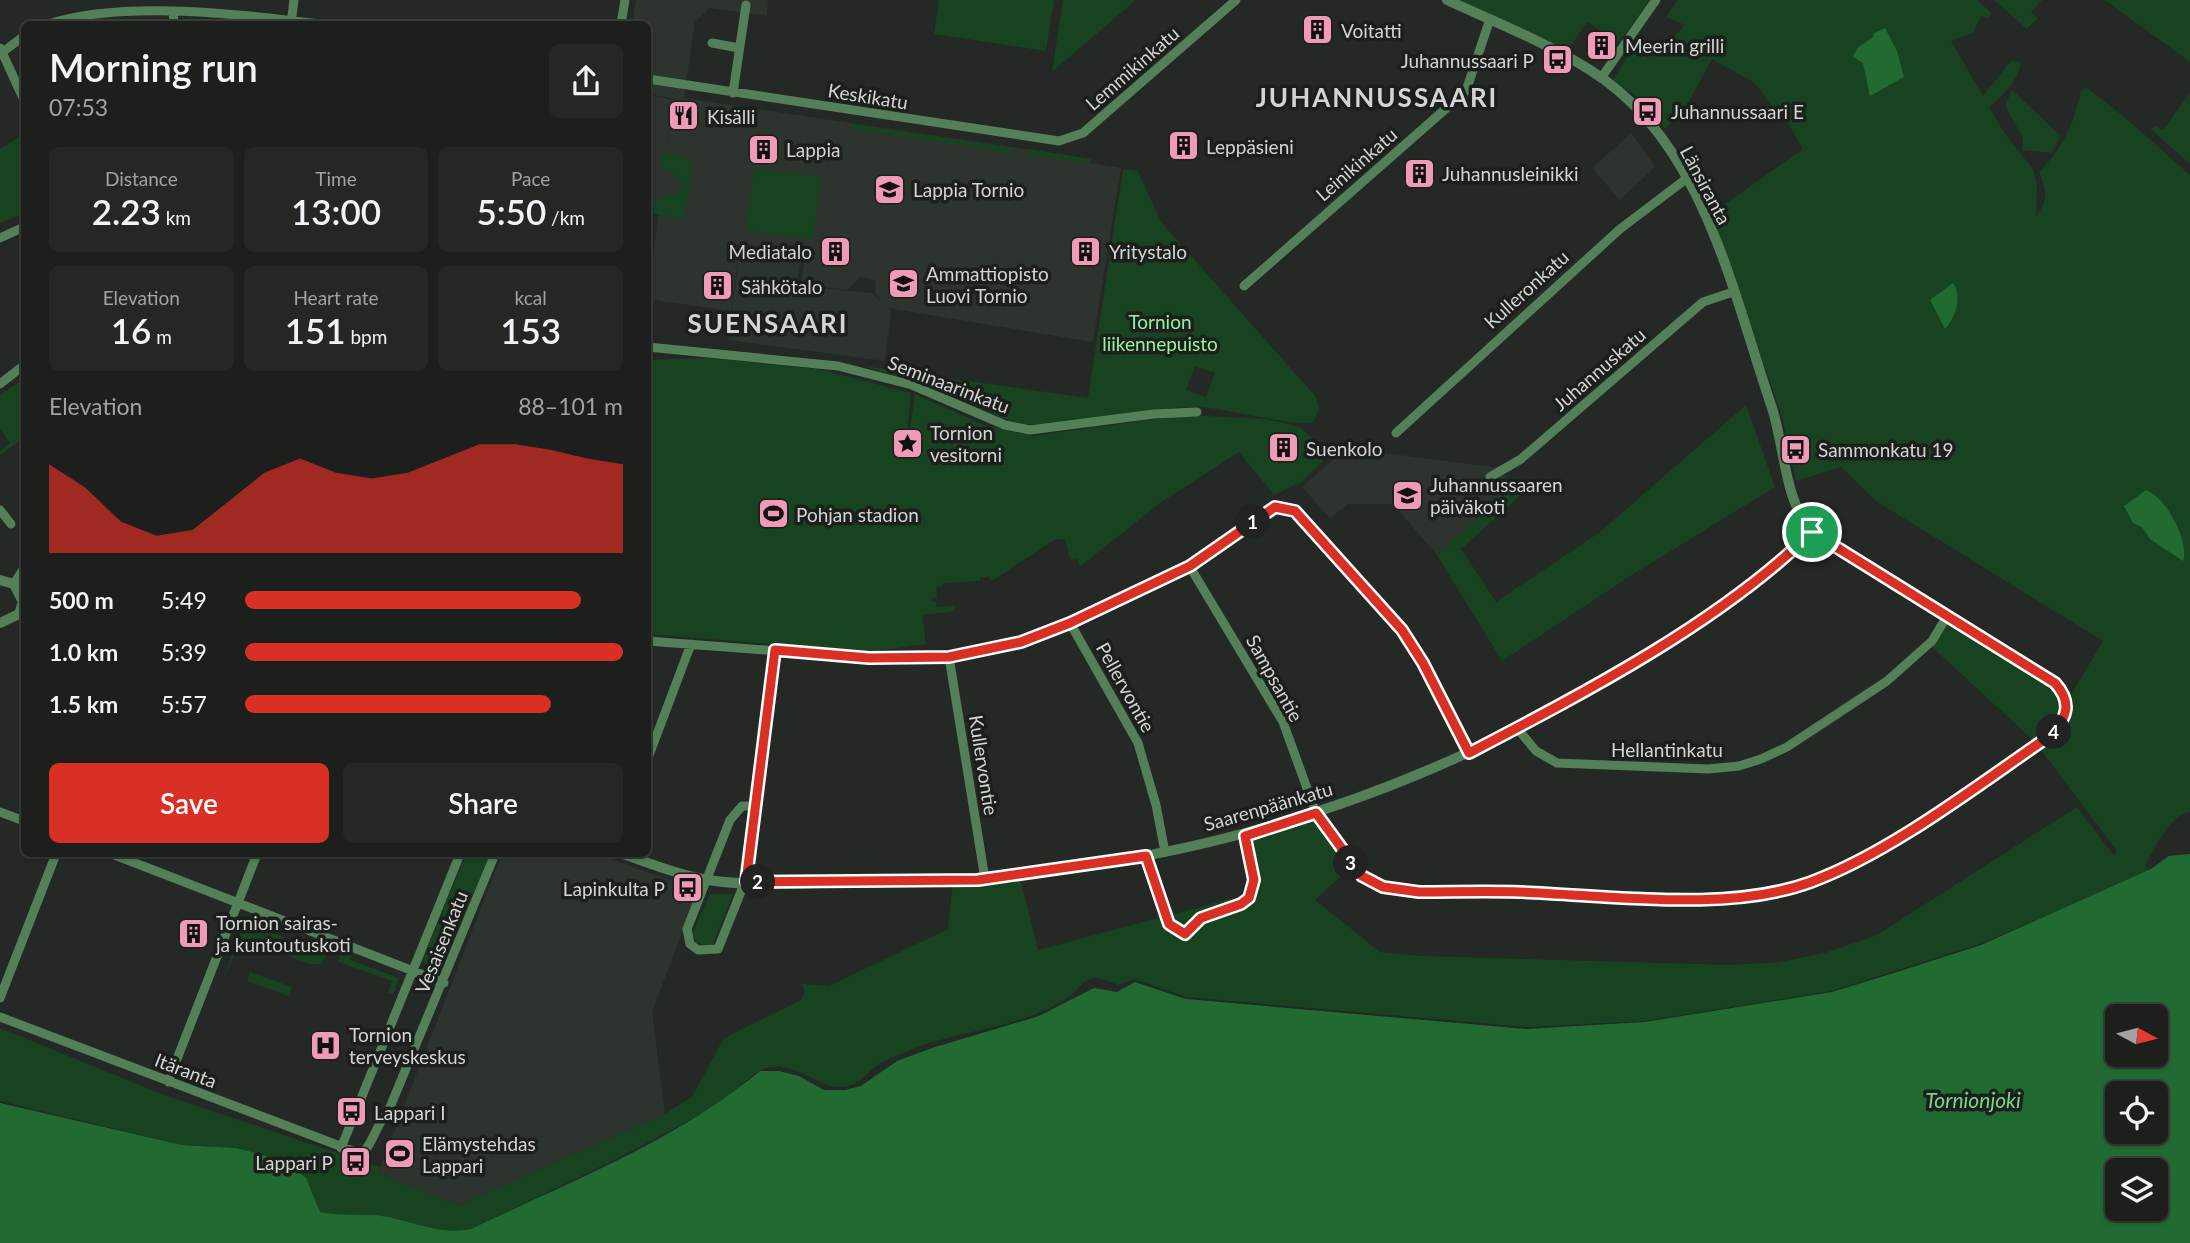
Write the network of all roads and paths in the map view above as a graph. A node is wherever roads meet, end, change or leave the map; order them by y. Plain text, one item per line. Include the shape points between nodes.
1 (294, 0) edge
2 (625, 0) edge
3 (1236, 0) edge
4 (1447, 0) edge
5 (1656, 0) edge
6 (746, 5) dead end
7 (173, 11) junction
8 (1490, 19) junction
9 (61, 21) edge
10 (174, 21) edge
11 (271, 21) edge
12 (291, 21) edge
13 (622, 21) edge
14 (21, 38) edge
15 (712, 43) dead end
16 (739, 48) junction
17 (1, 51) edge
18 (1601, 78) junction
19 (651, 79) edge
20 (733, 93) junction
21 (21, 94) edge
22 (1083, 133) joint
23 (1686, 179) junction
24 (21, 228) edge
25 (0, 238) edge
26 (1244, 286) dead end
27 (1733, 292) junction
28 (651, 347) edge
29 (21, 367) edge
30 (0, 384) edge
31 (1196, 412) dead end
32 (1396, 433) dead end
33 (1490, 477) dead end
34 (0, 510) edge
35 (11, 524) dead end
36 (1812, 532) junction
37 (1190, 566) junction
38 (21, 573) edge
39 (0, 580) edge
40 (14, 584) junction
41 (21, 598) edge
42 (21, 616) edge
43 (1947, 616) junction
44 (0, 622) edge
45 (1070, 623) junction
46 (651, 641) edge
47 (691, 645) junction
48 (775, 650) junction
49 (949, 657) junction
50 (1517, 728) junction
51 (651, 750) edge
52 (1469, 753) junction
53 (756, 806) junction
54 (0, 812) edge
55 (1316, 813) junction
56 (21, 820) edge
57 (1245, 836) junction
58 (1164, 852) junction
59 (1146, 856) junction
60 (55, 857) edge
61 (119, 857) edge
62 (256, 857) edge
63 (459, 857) edge
64 (494, 857) edge
65 (633, 857) edge
66 (985, 879) junction
67 (707, 880) junction
68 (746, 882) junction
69 (238, 904) junction
70 (412, 969) junction
71 (444, 983) junction
72 (0, 998) edge
73 (0, 1017) edge
74 (168, 1082) junction
75 (341, 1148) junction
76 (361, 1154) joint

1 - 12 street
2 - 13 street
3 - 22 street, Lemmikinkatu
4 - 8 street, Länsiranta
5 - 18 street
6 - 16 street
7 - 9 street via 98,12
7 - 10 street
7 - 11 street
8 - 18 street, Länsiranta
8 - 26 street, Leinikinkatu via 1466,91
14 - 17 street
15 - 16 street
16 - 20 street
17 - 21 street
18 - 23 street, Länsiranta via 1646,118
19 - 20 street, Keskikatu
20 - 22 street, Keskikatu via 1039,140 1072,139
23 - 27 street, Länsiranta via 1709,223
23 - 32 street, Kulleronkatu via 1620,229
24 - 25 street
27 - 33 street, Juhannuskatu via 1703,302 1521,459
27 - 36 street, Länsiranta via 1781,436 1793,495
28 - 31 street, Seminaarinkatu via 838,366 912,386 1004,425 1030,430
29 - 30 street
34 - 35 street
36 - 43 street
36 - 50 street, Saarenpäänkatu via 1794,551 1683,633
37 - 45 street
37 - 52 street via 1275,507 1295,511 1402,630
37 - 55 street, Sampsantie via 1283,722
38 - 40 street
39 - 40 street
40 - 41 street
42 - 44 street
43 - 50 street, Hellantinkatu via 1932,641 1887,681 1787,747 1739,766 1645,768 1557,762 1536,751
43 - 55 street, Sampsantie via 2055,683 2066,695 2062,724 1892,840 1808,883 1760,895 1651,898 1419,892 1383,887 1362,876
45 - 49 street via 1021,642
45 - 58 street, Pellervontie via 1138,743
46 - 47 street
47 - 48 street
47 - 51 street
48 - 49 street via 869,658
48 - 53 street
49 - 66 street, Kullervontie
50 - 52 street, Saarenpäänkatu
52 - 55 street, Saarenpäänkatu
53 - 67 street via 742,806 734,814
53 - 68 street
54 - 56 street
55 - 57 street, Saarenpäänkatu
57 - 58 street, Saarenpäänkatu
57 - 59 street via 1254,880 1249,898 1201,918 1189,933 1169,924
58 - 59 street, Saarenpäänkatu
59 - 66 street, Saarenpäänkatu
60 - 72 street
61 - 69 street
62 - 69 street
63 - 70 street, Vesaisenkatu
64 - 71 street, Vesaisenkatu
65 - 67 street, Saarenpäänkatu
66 - 68 street, Saarenpäänkatu
67 - 68 street, Saarenpäänkatu
67 - 68 street via 687,935 690,944 709,951 718,949
69 - 70 street
69 - 74 street
70 - 71 street
70 - 75 street, Vesaisenkatu
71 - 76 street, Vesaisenkatu via 388,1112
73 - 74 street, Itäranta
74 - 75 street, Itäranta
75 - 76 street, Itäranta

